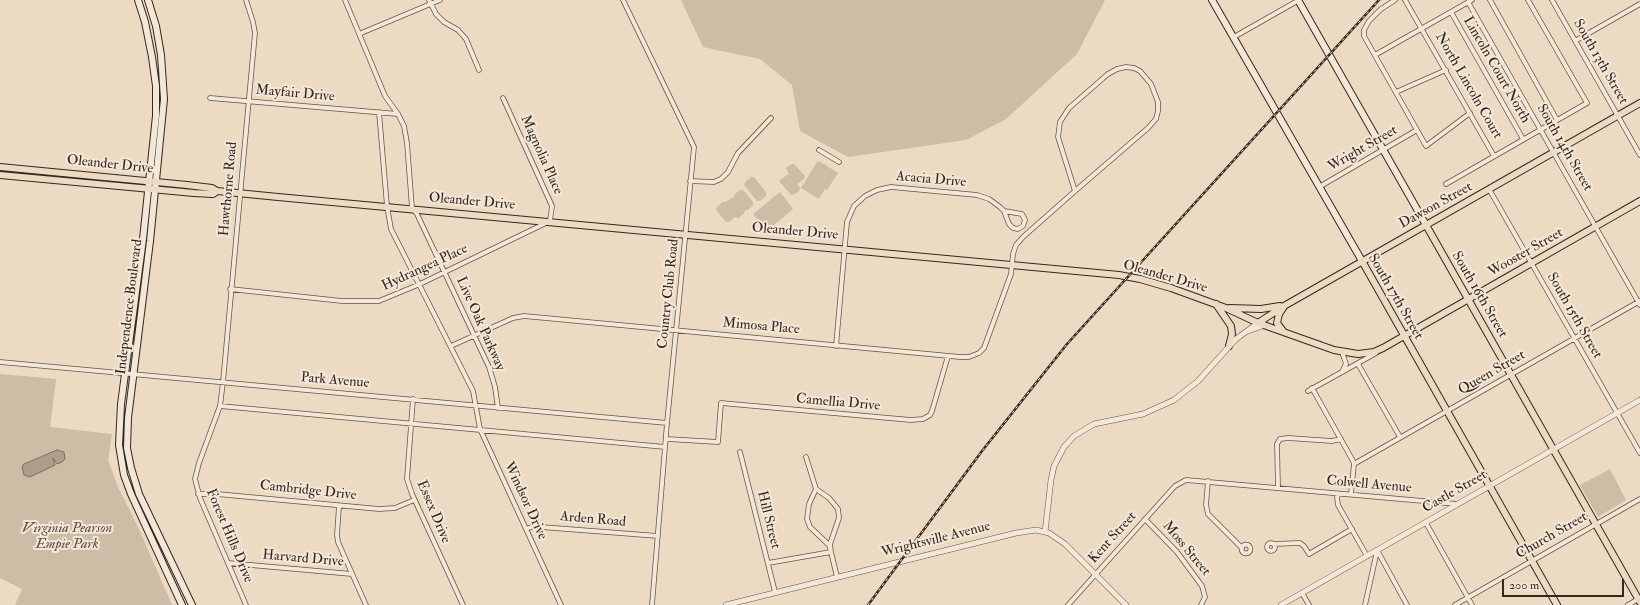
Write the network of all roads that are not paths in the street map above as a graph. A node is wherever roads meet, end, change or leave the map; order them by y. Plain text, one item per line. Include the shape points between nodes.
1 (138, 0) edge
2 (148, 0) edge
3 (246, 0) edge
4 (345, 0) edge
5 (440, 0) edge
6 (623, 0) edge
7 (1212, 0) edge
8 (1298, 0) edge
9 (1395, 0) edge
10 (1405, 0) edge
11 (1490, 0) edge
12 (1528, 0) edge
13 (1552, 0) edge
14 (1636, 0) edge
15 (1470, 1) edge
16 (430, 2) edge
17 (1640, 5) edge
18 (1450, 12) junction
19 (1422, 28) junction
20 (359, 34) junction
21 (1234, 37) junction
22 (1575, 41) junction
23 (1375, 55) junction
24 (479, 70) dead end
25 (1446, 70) junction
26 (1396, 92) junction
27 (210, 98) dead end
28 (503, 98) dead end
29 (248, 101) junction
30 (1640, 103) edge
31 (379, 112) junction
32 (1470, 113) junction
33 (398, 114) junction
34 (1618, 116) junction
35 (771, 118) dead end
36 (1557, 120) junction
37 (1540, 129) junction
38 (1417, 130) junction
39 (1523, 139) junction
40 (819, 150) dead end
41 (1383, 150) junction
42 (1553, 152) junction
43 (1640, 155) edge
44 (1494, 156) junction
45 (839, 162) dead end
46 (0, 167) edge
47 (0, 175) edge
48 (148, 181) junction
49 (690, 181) junction
50 (156, 182) junction
51 (1446, 184) dead end
52 (1319, 187) junction
53 (147, 188) junction
54 (1489, 189) junction
55 (155, 190) junction
56 (217, 191) junction
57 (1075, 191) junction
58 (240, 193) junction
59 (1640, 201) edge
60 (387, 206) junction
61 (414, 209) junction
62 (1004, 211) junction
63 (550, 222) junction
64 (1426, 225) junction
65 (1596, 227) junction
66 (686, 235) junction
67 (844, 249) junction
68 (1362, 261) junction
69 (1532, 263) junction
70 (1012, 265) junction
71 (444, 272) junction
72 (420, 284) junction
73 (230, 289) junction
74 (1468, 300) junction
75 (1639, 303) edge
76 (1216, 304) junction
77 (1287, 304) junction
78 (1226, 308) junction
79 (1258, 323) junction
80 (1265, 325) junction
81 (676, 330) junction
82 (1245, 332) junction
83 (1284, 332) junction
84 (474, 335) junction
85 (1404, 337) junction
86 (1575, 338) junction
87 (451, 346) junction
88 (836, 346) junction
89 (1229, 346) junction
90 (1383, 348) junction
91 (1342, 352) junction
92 (1358, 354) joint
93 (948, 356) junction
94 (0, 362) edge
95 (1358, 364) junction
96 (125, 373) junction
97 (133, 374) junction
98 (1341, 374) junction
99 (1510, 375) junction
100 (223, 382) junction
101 (1312, 388) junction
102 (1308, 391) dead end
103 (413, 400) junction
104 (1640, 400) edge
105 (476, 405) junction
106 (220, 406) junction
107 (498, 408) junction
108 (1446, 411) junction
109 (1618, 413) junction
110 (410, 423) junction
111 (667, 423) junction
112 (480, 430) junction
113 (1400, 437) junction
114 (667, 439) junction
115 (1341, 439) junction
116 (666, 447) junction
117 (1553, 450) junction
118 (1640, 451) edge
119 (740, 452) dead end
120 (806, 458) dead end
121 (1354, 464) junction
122 (1208, 481) junction
123 (1175, 486) joint
124 (1489, 486) junction
125 (1278, 487) junction
126 (816, 489) junction
127 (198, 494) junction
128 (1339, 494) junction
129 (1351, 494) junction
130 (1640, 499) edge
131 (414, 500) junction
132 (1458, 504) junction
133 (339, 506) junction
134 (1146, 519) junction
135 (1426, 523) junction
136 (1596, 524) junction
137 (526, 529) junction
138 (1352, 529) junction
139 (1045, 532) junction
140 (658, 536) junction
141 (1273, 544) dead end
142 (1242, 548) dead end
143 (1377, 550) junction
144 (831, 552) junction
145 (1367, 556) junction
146 (1532, 561) junction
147 (228, 563) junction
148 (768, 563) junction
149 (352, 574) junction
150 (1096, 574) junction
151 (837, 577) junction
152 (775, 592) junction
153 (1302, 593) junction
154 (1468, 598) junction
155 (1639, 600) edge
156 (182, 605) edge
157 (192, 605) edge
158 (246, 605) edge
159 (366, 605) edge
160 (462, 605) edge
161 (561, 605) edge
162 (652, 605) edge
163 (726, 605) edge
164 (1068, 605) edge
165 (1126, 605) edge
166 (1201, 605) edge
167 (1282, 605) edge
168 (1309, 605) edge
169 (1365, 605) edge
170 (1407, 605) edge
171 (1455, 605) edge
172 (1472, 605) edge
173 (1557, 605) edge
174 (1628, 605) edge

1 - 48 main road, Independence Boulevard via 149,36 156,86 156,116
2 - 50 main road, Independence Boulevard via 158,37 164,84 164,111
3 - 29 street, Hawthorne Road via 255,33
4 - 20 street, Live Oak Parkway
5 - 16 street
6 - 49 street, Country Club Road via 693,144
7 - 21 main road, South 17th Street
8 - 21 street
8 - 41 main road, South 16th Street
9 - 23 street via 1374,15 1364,30 1364,36
10 - 19 street, North Lincoln Court
11 - 36 street
12 - 36 street via 1587,103
13 - 22 street, South 13th Street
14 - 17 street
15 - 18 street
15 - 37 street, South 14th Street
16 - 20 street
16 - 24 street via 435,13 466,39
17 - 22 street
18 - 19 street
18 - 39 street, Lincoln Court North
19 - 23 street
19 - 25 street, North Lincoln Court
20 - 33 street, Live Oak Parkway via 385,96
21 - 52 main road, South 17th Street
22 - 34 street, South 13th Street
23 - 26 street
25 - 26 street
25 - 32 street, North Lincoln Court
26 - 38 street
27 - 29 street, Mayfair Drive
28 - 63 street, Magnolia Place via 552,206
29 - 31 street, Mayfair Drive
29 - 58 street, Hawthorne Road
30 - 34 main road, Dawson Street
31 - 33 street, Mayfair Drive
31 - 60 street
32 - 38 street via 1426,146
32 - 44 street, North Lincoln Court
33 - 61 street, Live Oak Parkway via 405,130
34 - 42 main road, Dawson Street
34 - 43 street, South 13th Street
35 - 49 street via 738,153 728,172 721,179 714,182
36 - 37 street
37 - 39 street
37 - 42 street, South 14th Street
38 - 41 street, Wright Street
39 - 44 street
40 - 45 street
41 - 52 street, Wright Street
41 - 64 main road, South 16th Street
42 - 54 main road, Dawson Street
42 - 65 street, South 14th Street
44 - 51 street
46 - 48 main road, Oleander Drive
47 - 53 main road, Oleander Drive
48 - 50 main road, Oleander Drive
48 - 53 main road, Independence Boulevard
49 - 66 street, Country Club Road
50 - 55 main road, Independence Boulevard
50 - 56 main road, Oleander Drive via 212,188
52 - 68 main road, South 17th Street
53 - 55 main road, Oleander Drive
53 - 96 main road, Independence Boulevard via 143,239
54 - 64 main road, Dawson Street
54 - 69 street, South 15th Street
55 - 56 main road, Oleander Drive via 213,194
55 - 97 main road, Independence Boulevard
56 - 58 main road, Oleander Drive
57 - 57 street, Mimosa Place via 1156,119 1156,96 1147,78 1137,69 1123,67 1111,72 1062,117 1058,138
57 - 70 street, Mimosa Place via 1019,241 1014,249
58 - 60 main road, Oleander Drive
58 - 73 street, Hawthorne Road
59 - 65 main road, Wooster Street
60 - 61 main road, Oleander Drive
60 - 72 street via 391,229
61 - 63 main road, Oleander Drive
61 - 71 street, Live Oak Parkway
62 - 62 street, Acacia Drive via 1010,226 1018,229 1023,226 1025,220 1022,214
62 - 67 street, Acacia Drive via 993,201 977,195 882,188 865,196 852,210 847,222
63 - 66 main road, Oleander Drive
63 - 71 street, Hydrangea Place
64 - 68 main road, Dawson Street
64 - 74 main road, South 16th Street
65 - 69 main road, Wooster Street
65 - 75 street, South 14th Street
66 - 67 main road, Oleander Drive
66 - 81 street, Country Club Road
67 - 70 main road, Oleander Drive
67 - 88 street, Acacia Drive
68 - 77 main road, Dawson Street
68 - 85 main road, South 17th Street
69 - 74 main road, Wooster Street
69 - 86 street, South 15th Street
70 - 76 main road, Oleander Drive via 1109,273 1140,279
70 - 93 street, Mimosa Place via 1010,278 984,348 969,357
71 - 72 street, Hydrangea Place
71 - 84 street, Live Oak Parkway
72 - 73 street, Hydrangea Place via 379,301 367,302
72 - 87 street
73 - 100 street, Hawthorne Road
74 - 85 main road, Wooster Street
74 - 99 main road, South 16th Street
75 - 86 street, Queen Street
76 - 78 main road, Oleander Drive
76 - 89 main road via 1231,326
77 - 78 main road via 1261,309
77 - 79 main road, Dawson Street
77 - 83 main road via 1277,319 1278,326
78 - 79 main road, Oleander Drive
79 - 80 main road, Oleander Drive
79 - 82 street, Dawson Street
80 - 82 street, Dawson Street
80 - 83 main road, Oleander Drive
81 - 84 street, Mimosa Place via 520,316
81 - 88 street, Mimosa Place
81 - 111 street, Country Club Road
82 - 89 street, Dawson Street
83 - 91 main road, Oleander Drive
84 - 87 street, Mimosa Place
84 - 107 street, Live Oak Parkway via 491,373
85 - 90 main road, Wooster Street
85 - 108 main road, South 17th Street
86 - 99 street, Queen Street
86 - 109 street, South 15th Street
87 - 105 street via 473,390
88 - 93 street, Mimosa Place
89 - 139 street, Dawson Street via 1198,381 1174,400 1143,414 1094,424 1066,444 1052,471
90 - 92 main road, Wooster Street
90 - 95 street, Wooster Street
91 - 92 main road, Oleander Drive
91 - 98 street via 1346,364
93 - 114 street, Camellia Drive via 932,411 923,419 721,403 718,442
94 - 96 street, Park Avenue
95 - 98 street, Wooster Street
95 - 113 street
96 - 97 street, Park Avenue
96 - 156 main road, Independence Boulevard via 119,436 124,475
97 - 100 street, Park Avenue
97 - 157 main road, Independence Boulevard via 127,430 127,448 132,472 145,507
98 - 101 street, Wooster Street
99 - 108 street, Queen Street
99 - 117 main road, South 16th Street
100 - 103 street, Park Avenue
100 - 106 street, Forest Hills Drive
101 - 102 street, Wooster Street
101 - 115 street
103 - 105 street, Park Avenue
103 - 110 street, Essex Drive
104 - 109 street, Castle Street
105 - 107 street, Park Avenue
105 - 112 street, Windsor Drive
106 - 110 street
106 - 127 street, Forest Hills Drive via 196,472
107 - 111 street, Park Avenue
108 - 113 street, Queen Street
108 - 124 main road, South 17th Street
109 - 117 street, Castle Street
109 - 118 street, South 15th Street
110 - 112 street
110 - 131 street, Essex Drive via 407,475
111 - 114 street, Country Club Road
112 - 116 street
112 - 137 street, Windsor Drive
113 - 121 street, Queen Street
114 - 116 street, Country Club Road
115 - 121 street
115 - 125 street via 1332,441 1281,438 1278,443
116 - 140 street, Country Club Road
117 - 124 street, Castle Street
117 - 136 main road, South 16th Street
119 - 148 street, Hill Street
120 - 126 street
121 - 129 street
122 - 123 street, Colwell Avenue via 1186,480
122 - 125 street, Colwell Avenue
122 - 142 street via 1208,514
123 - 134 street, Kent Street
124 - 132 street, Castle Street
124 - 146 main road, South 17th Street
125 - 128 street, Colwell Avenue
126 - 144 street via 806,519 810,527 829,545
126 - 144 street via 829,498 839,511 838,524 831,541
127 - 133 street, Cambridge Drive
127 - 147 street, Forest Hills Drive
128 - 129 street, Colwell Avenue
128 - 138 street via 1338,504
129 - 132 street, Colwell Avenue
130 - 136 street, Church Street
131 - 133 street, Cambridge Drive via 389,509
131 - 160 street, Essex Drive
132 - 135 street, Castle Street
133 - 149 street via 337,538
134 - 150 street, Kent Street
134 - 166 street, Moss Street via 1177,552 1202,586 1205,597
135 - 143 street, Castle Street
135 - 154 street
136 - 146 street, Church Street
136 - 155 main road, South 16th Street
137 - 140 street, Arden Road via 534,526
137 - 161 street, Windsor Drive
138 - 141 street via 1309,554 1300,543
138 - 145 street
139 - 150 street, Wrightsville Avenue via 1065,544
139 - 151 street, Wrightsville Avenue via 1036,530 1016,533
140 - 162 street, Country Club Road
143 - 145 street, Castle Street
143 - 169 street
143 - 170 street
144 - 148 street
144 - 151 street
145 - 153 street, Castle Street
146 - 154 street, Church Street
146 - 173 main road, South 17th Street
147 - 149 street, Harvard Drive
147 - 158 street, Forest Hills Drive
148 - 152 street, Hill Street
149 - 159 street
150 - 164 street, Kent Street
150 - 165 street, Wrightsville Avenue
151 - 152 street, Wrightsville Avenue
152 - 163 street, Wrightsville Avenue
153 - 167 street, Castle Street
153 - 168 street
154 - 171 street, Church Street
154 - 172 street
155 - 174 street

